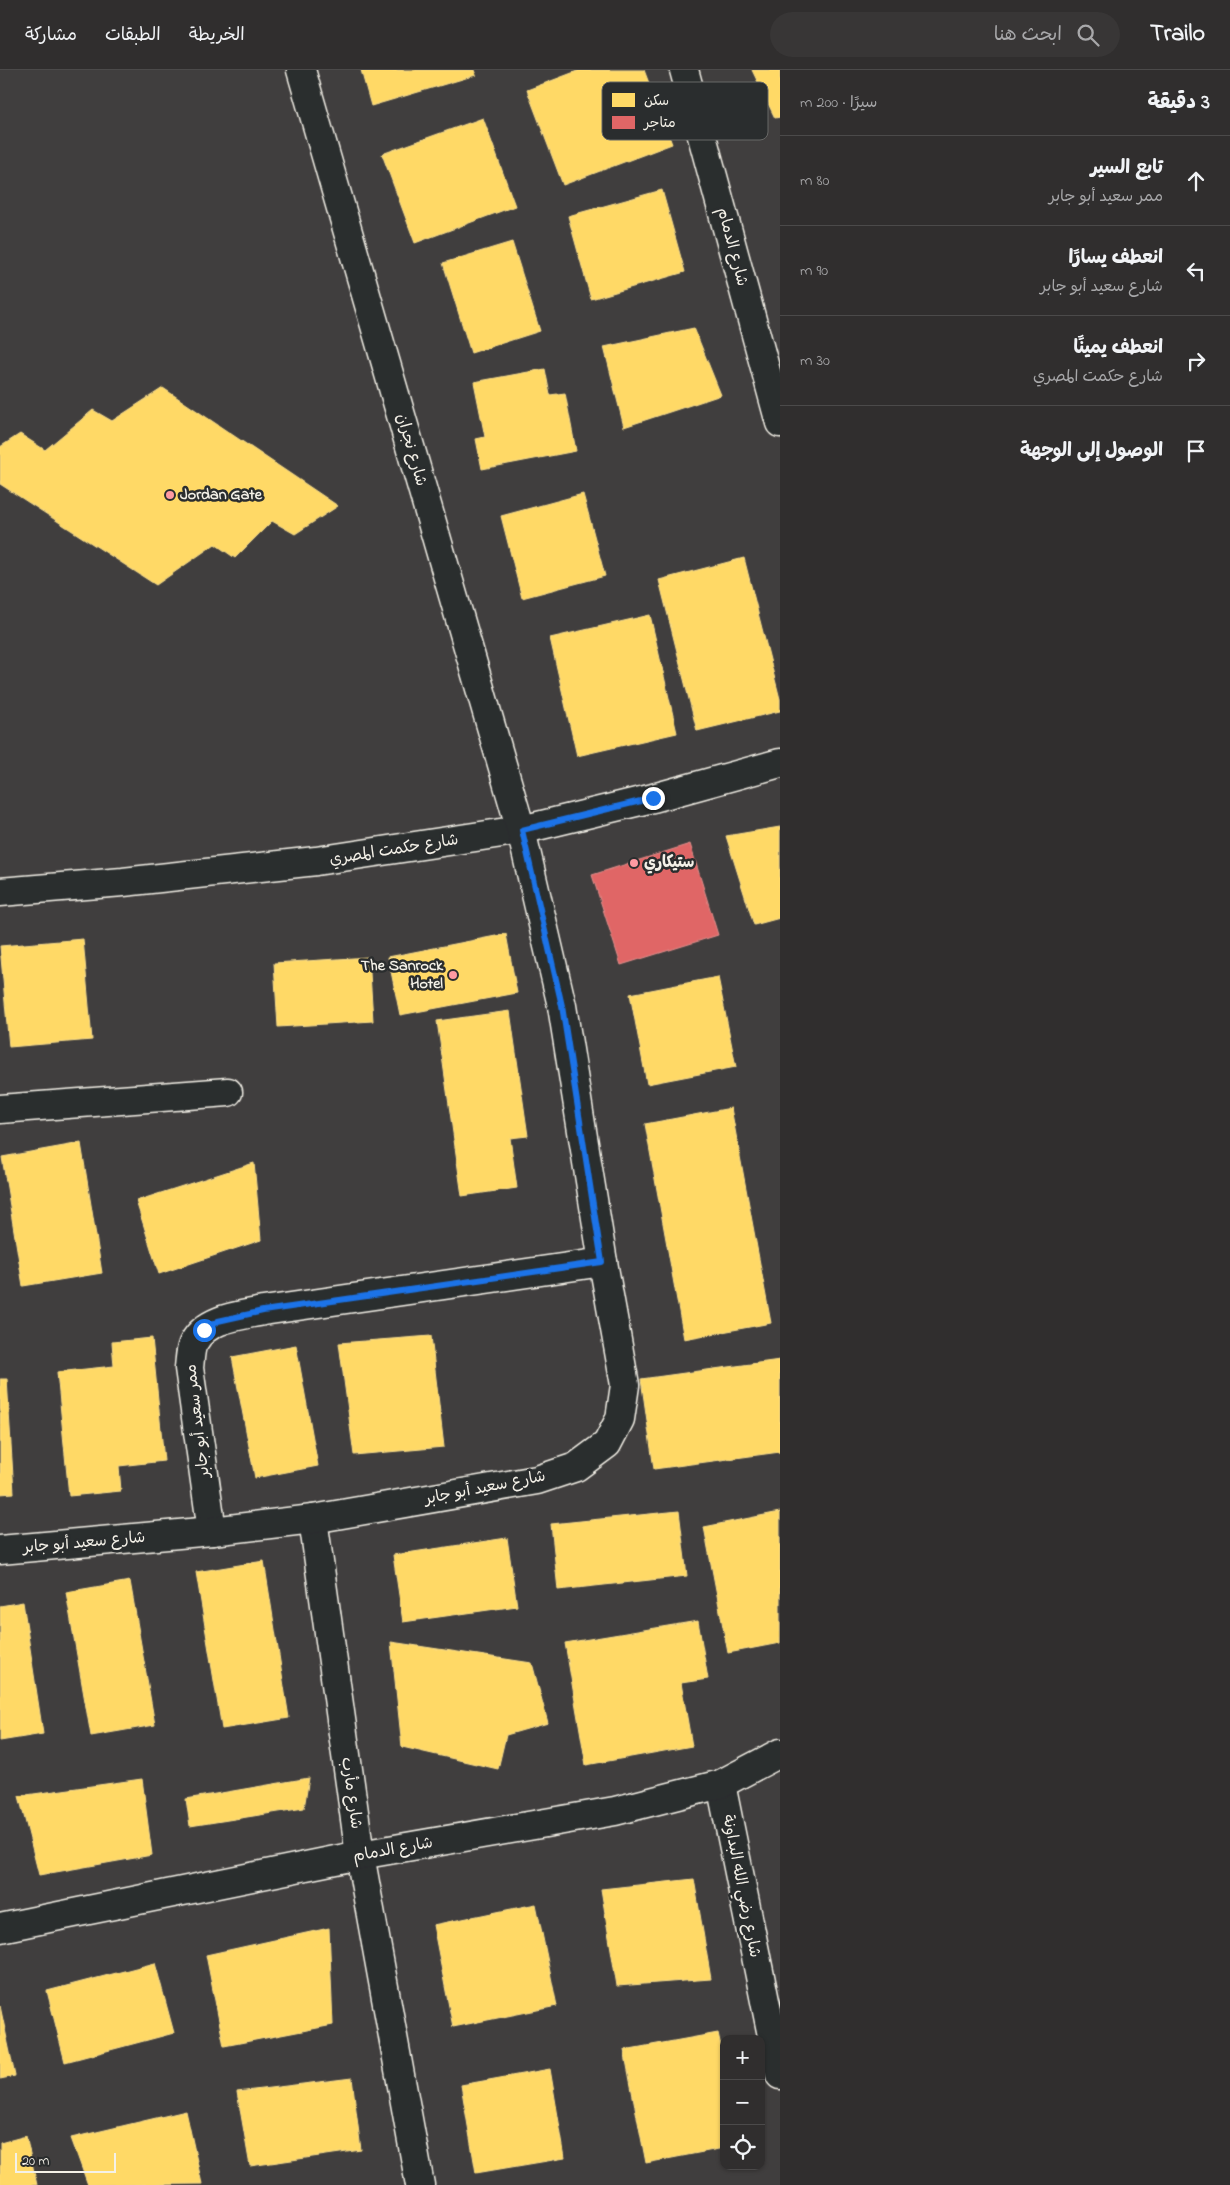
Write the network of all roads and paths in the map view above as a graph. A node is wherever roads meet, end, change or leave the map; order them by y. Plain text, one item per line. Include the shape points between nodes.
1 (301, 70) edge
2 (703, 140) edge
3 (780, 423) edge
4 (780, 763) edge
5 (522, 830) junction
6 (0, 892) edge
7 (228, 1092) dead end
8 (0, 1109) edge
9 (602, 1262) junction
10 (313, 1519) junction
11 (212, 1531) junction
12 (0, 1550) edge
13 (780, 1752) edge
14 (721, 1784) junction
15 (360, 1855) junction
16 (0, 1928) edge
17 (780, 2076) edge
18 (420, 2185) edge

1 - 5 street, شارع نجران
2 - 3 street, شارع الدمام
4 - 5 street, شارع حكمت المصري
5 - 6 street, شارع حكمت المصري via 307,862
5 - 9 street, شارع سعيد أبو جابر via 562,1006
7 - 8 street
9 - 10 street, شارع سعيد أبو جابر via 625,1385 620,1419 607,1444 576,1467 537,1480
9 - 11 street, ممر سعيد أبو جابر via 263,1311 218,1321 204,1330 193,1342 189,1368
10 - 11 street, شارع سعيد أبو جابر
10 - 15 street, شارع مأرب
11 - 12 street, شارع سعيد أبو جابر
13 - 14 street, شارع الدمام
14 - 15 street, شارع الدمام via 615,1811
14 - 17 street, شارع رضي الله البداونة
15 - 16 street, شارع الدمام
15 - 18 street, شارع مأرب

